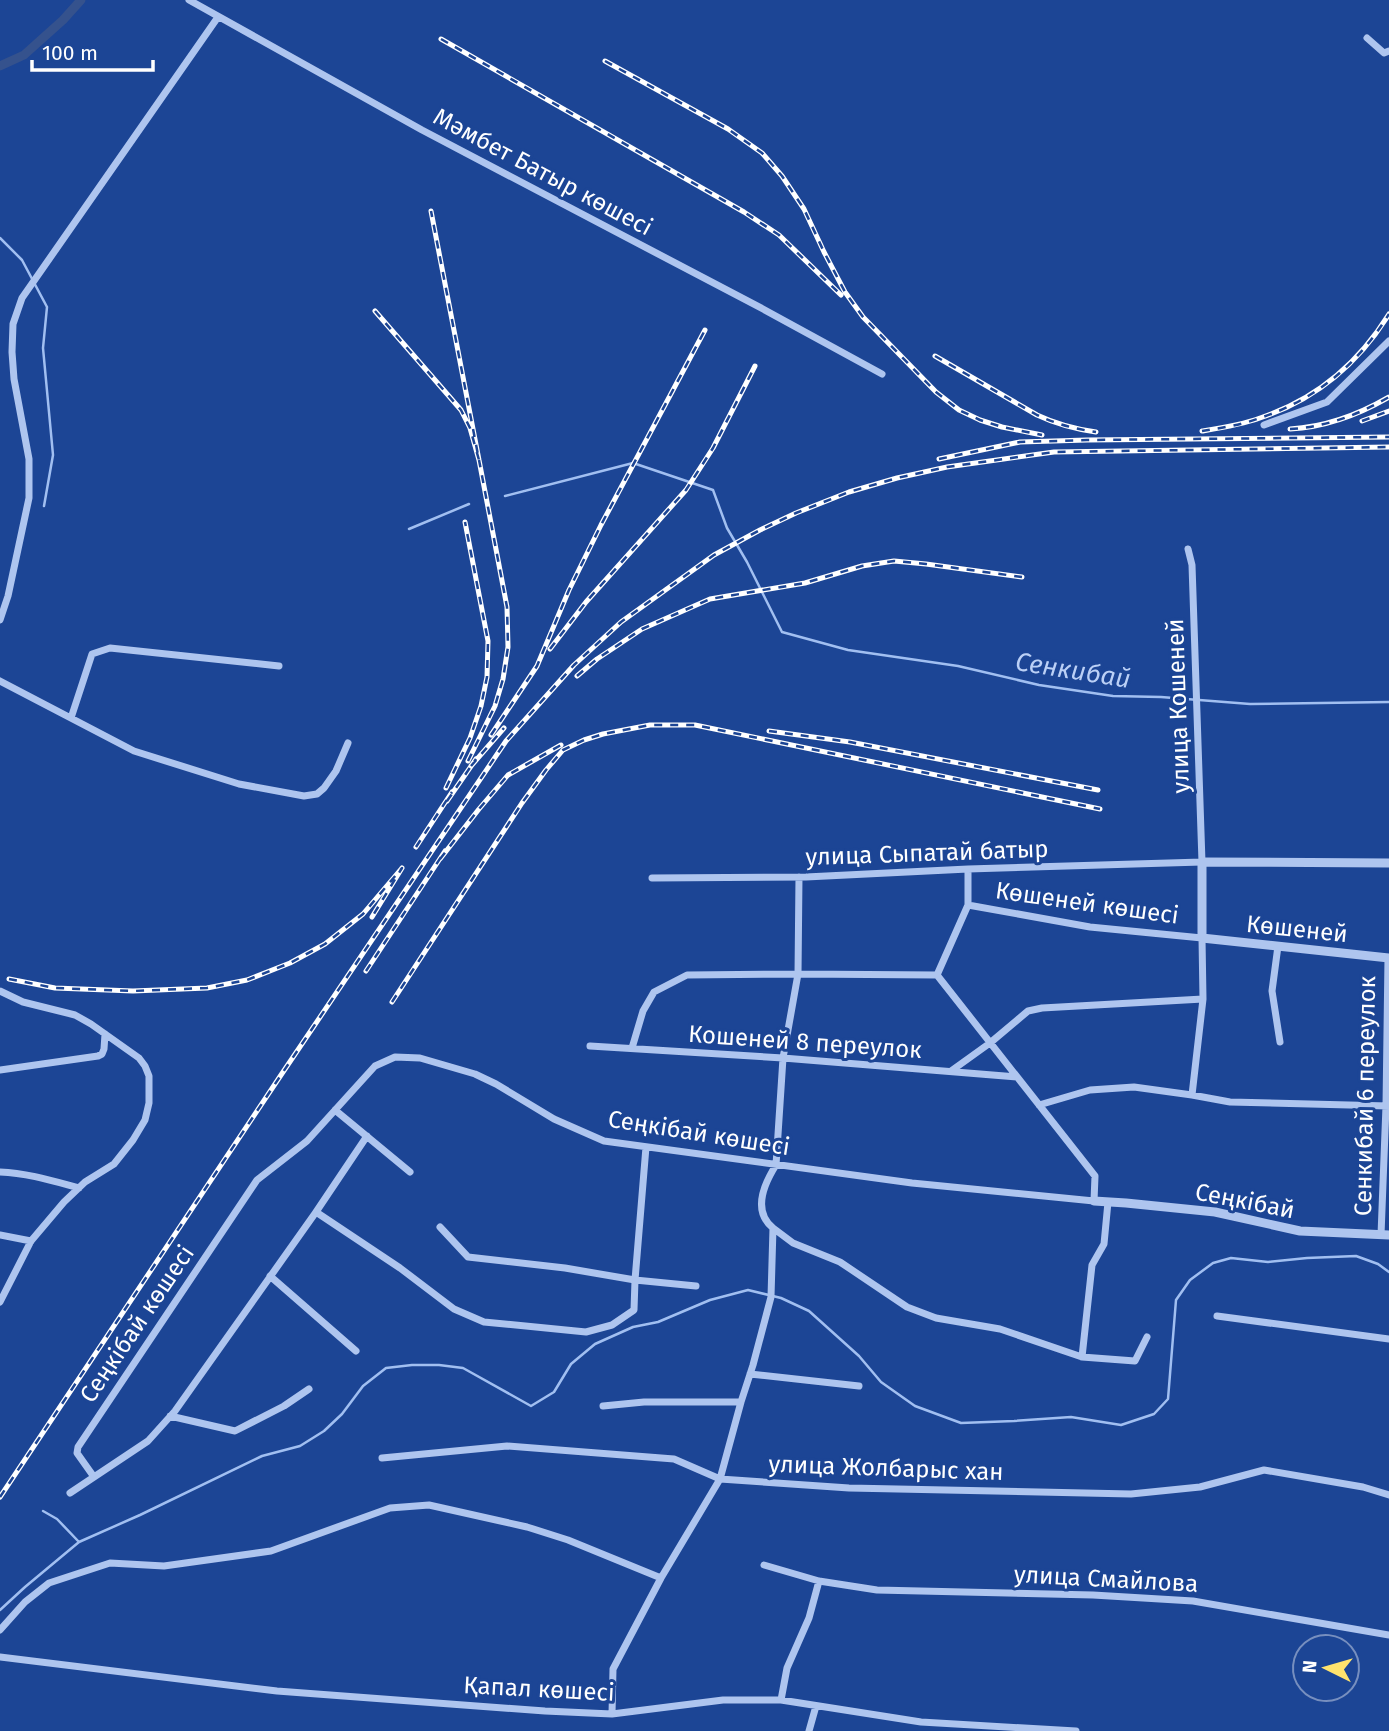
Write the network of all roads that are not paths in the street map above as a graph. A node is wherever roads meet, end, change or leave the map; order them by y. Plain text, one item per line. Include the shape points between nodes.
1 (189, 0) edge
2 (218, 16) junction
3 (1367, 38) dead end
4 (1389, 51) edge
5 (1389, 341) edge
6 (882, 374) dead end
7 (1264, 425) dead end
8 (1188, 548) dead end
9 (4, 596) edge
10 (0, 620) edge
11 (279, 666) dead end
12 (0, 681) edge
13 (71, 718) junction
14 (348, 743) dead end
15 (1202, 862) junction
16 (1389, 863) edge
17 (968, 869) junction
18 (799, 877) junction
19 (652, 878) dead end
20 (968, 905) junction
21 (1202, 938) junction
22 (1278, 946) junction
23 (1388, 958) edge
24 (798, 974) junction
25 (937, 975) junction
26 (0, 991) edge
27 (1203, 999) junction
28 (105, 1034) junction
29 (1280, 1042) dead end
30 (990, 1043) junction
31 (590, 1046) dead end
32 (632, 1048) junction
33 (783, 1058) junction
34 (0, 1070) edge
35 (950, 1072) junction
36 (1017, 1077) junction
37 (1192, 1095) junction
38 (1039, 1105) junction
39 (1387, 1106) edge
40 (335, 1110) junction
41 (367, 1136) junction
42 (646, 1147) junction
43 (776, 1165) junction
44 (0, 1172) edge
45 (410, 1172) dead end
46 (79, 1188) junction
47 (1094, 1201) junction
48 (1108, 1202) junction
49 (316, 1212) junction
50 (440, 1227) dead end
51 (774, 1228) junction
52 (0, 1235) edge
53 (1385, 1235) edge
54 (31, 1241) junction
55 (270, 1276) junction
56 (635, 1280) junction
57 (696, 1286) dead end
58 (0, 1303) edge
59 (1217, 1316) dead end
60 (1147, 1337) dead end
61 (1389, 1339) edge
62 (356, 1351) dead end
63 (1082, 1357) junction
64 (750, 1374) junction
65 (859, 1386) dead end
66 (309, 1389) dead end
67 (741, 1402) junction
68 (603, 1406) dead end
69 (170, 1416) junction
70 (382, 1458) dead end
71 (94, 1477) junction
72 (720, 1479) junction
73 (70, 1493) dead end
74 (1389, 1495) edge
75 (764, 1564) dead end
76 (661, 1578) junction
77 (819, 1581) junction
78 (0, 1630) edge
79 (1389, 1635) edge
80 (0, 1657) edge
81 (781, 1700) junction
82 (816, 1706) junction
83 (612, 1714) junction
84 (809, 1731) edge
85 (1076, 1731) edge

1 - 2 street, Мәмбет Батыр көшесі
2 - 6 street, Мәмбет Батыр көшесі via 422,130
2 - 9 street via 22,298 13,324 12,352 29,459 29,498
3 - 4 street via 1384,53
5 - 7 street via 1327,402
8 - 15 street, улица Кошеней
9 - 10 street
11 - 13 street via 110,648 92,654
12 - 13 street
13 - 14 street via 134,751 239,784 304,796 324,788
15 - 16 street
15 - 17 street, улица Сыпатай батыр
15 - 21 street
17 - 18 street, улица Сыпатай батыр
17 - 20 street
18 - 19 street, улица Сыпатай батыр
18 - 24 street
20 - 21 street, Көшеней көшесі via 1090,927
20 - 25 street
21 - 22 street, Көшеней
21 - 27 street
22 - 23 street, Көшеней
22 - 29 street via 1272,991
23 - 39 street, Сенкибай 6 переулок
24 - 25 street
24 - 32 street via 687,975 654,992
24 - 33 street
25 - 30 street
26 - 28 street via 75,1015
27 - 30 street via 1042,1008 1028,1011
27 - 37 street
28 - 34 street via 104,1049 98,1056
28 - 46 street via 145,1066 149,1102 145,1120 114,1164
30 - 35 street
30 - 36 street
31 - 32 street, Кошеней 8 переулок
32 - 33 street, Кошеней 8 переулок
33 - 35 street, Кошеней 8 переулок
33 - 43 street
35 - 36 street, Кошеней 8 переулок
36 - 38 street
37 - 38 street via 1134,1087 1090,1090
37 - 39 street via 1230,1101
38 - 47 street via 1095,1176
39 - 53 street, Сенкибай 6 переулок
40 - 41 street
40 - 42 street, Сеңкібай көшесі via 375,1066 395,1058 420,1058 474,1074 604,1141
40 - 71 street, Сеңкібай көшесі via 307,1141 257,1180 78,1447 77,1453
41 - 45 street
41 - 49 street
42 - 43 street, Сеңкібай көшесі
42 - 56 street
43 - 47 street, Сеңкібай көшесі
43 - 51 street via 766,1179 762,1199 762,1213
44 - 46 street
46 - 54 street
47 - 48 street, Сеңкібай
48 - 53 street, Сеңкібай via 1215,1212 1300,1231
48 - 63 street via 1104,1244 1091,1265
49 - 55 street
49 - 56 street via 454,1309 484,1322 586,1332 612,1325 634,1310
50 - 56 street via 468,1257
51 - 63 street via 793,1243 840,1262 908,1307 936,1318 1000,1329
51 - 64 street via 771,1297
52 - 54 street
54 - 58 street
55 - 62 street
55 - 69 street
56 - 57 street
59 - 61 street
60 - 63 street via 1135,1361
64 - 65 street
64 - 67 street
66 - 69 street via 235,1431
67 - 68 street
67 - 72 street
69 - 71 street via 148,1441
70 - 72 street, улица Жолбарыс хан via 506,1446 674,1459
71 - 73 street
72 - 74 street, улица Жолбарыс хан via 849,1488 1131,1494 1200,1488 1264,1470
72 - 76 street
75 - 77 street, улица Смайлова
76 - 78 street via 527,1527 429,1505 390,1508 271,1551 164,1566 110,1563 50,1583
76 - 83 street via 613,1669
77 - 79 street, улица Смайлова via 877,1590 1193,1601
77 - 81 street via 787,1668
80 - 83 street, Қапал көшесі via 276,1691
81 - 82 street, Қапал көшесі
81 - 83 street, Қапал көшесі via 723,1700
82 - 84 street
82 - 85 street, Қапал көшесі via 921,1722

